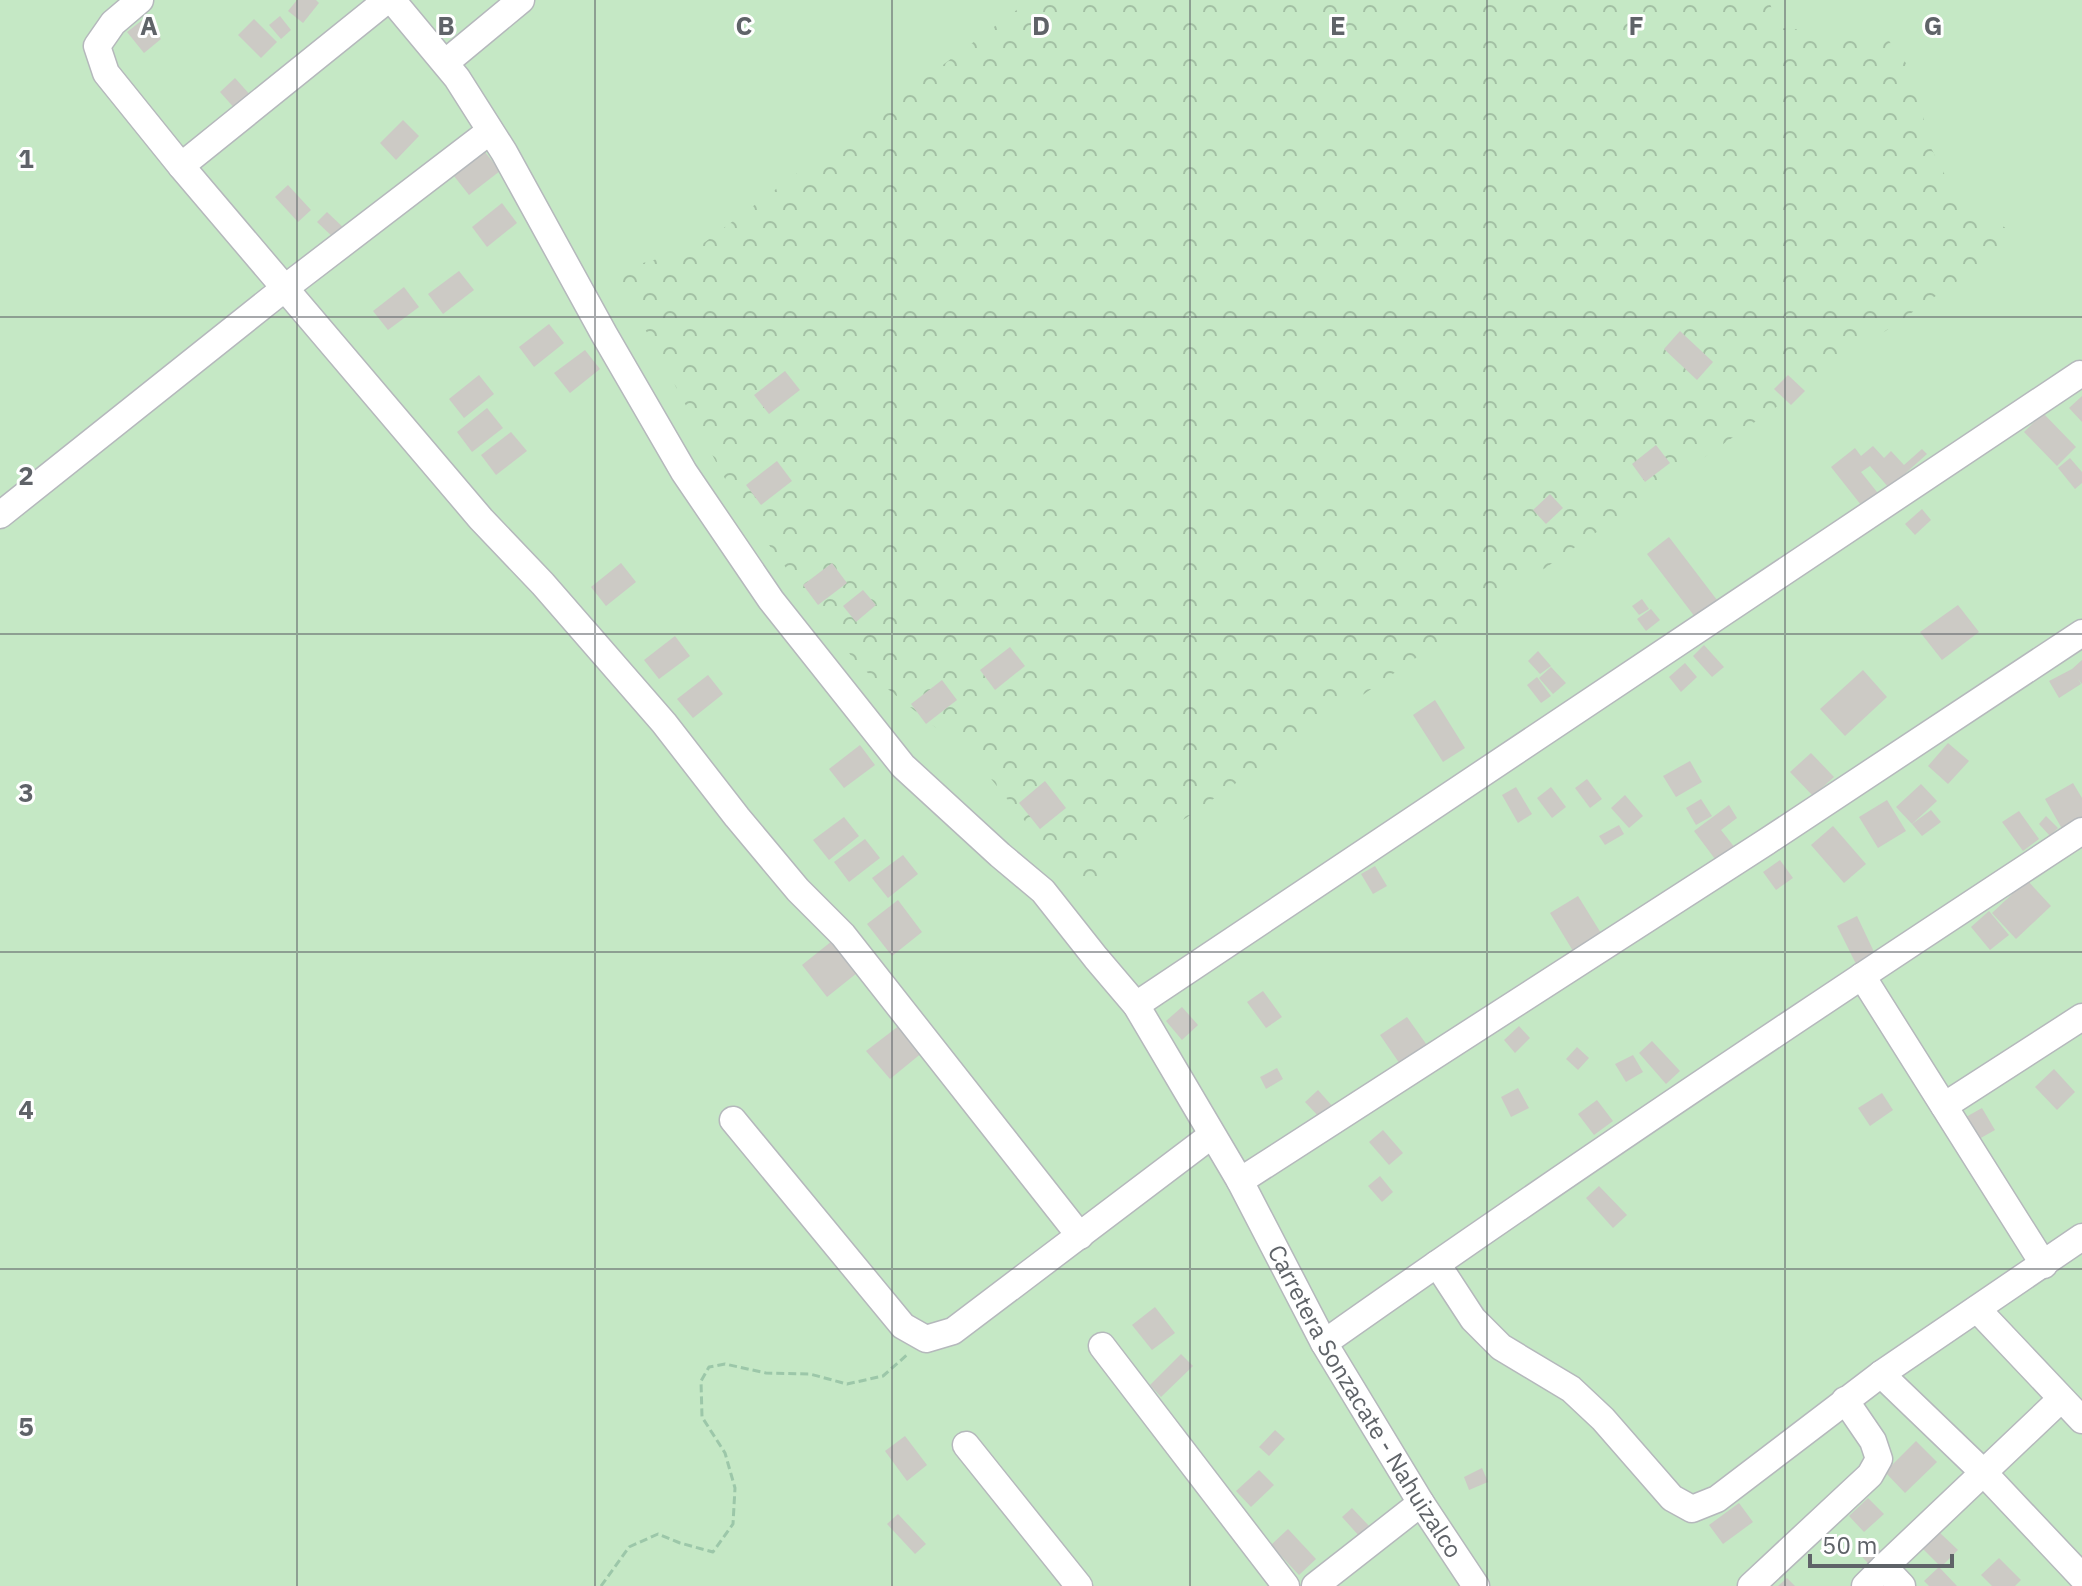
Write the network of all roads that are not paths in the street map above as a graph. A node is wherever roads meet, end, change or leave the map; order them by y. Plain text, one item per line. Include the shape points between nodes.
1 (140, 0) edge
2 (389, 0) edge
3 (521, 0) edge
4 (445, 63) junction
5 (490, 131) junction
6 (181, 166) junction
7 (285, 288) junction
8 (2080, 374) edge
9 (0, 515) edge
10 (2082, 633) edge
11 (2082, 831) edge
12 (1862, 976) junction
13 (1136, 1005) junction
14 (2082, 1017) edge
15 (1944, 1106) junction
16 (733, 1120) dead end
17 (1212, 1135) junction
18 (1240, 1181) junction
19 (1080, 1236) junction
20 (2082, 1237) edge
21 (1437, 1264) junction
22 (2044, 1265) junction
23 (1977, 1309) junction
24 (1324, 1343) junction
25 (1102, 1346) dead end
26 (1881, 1374) junction
27 (2061, 1399) junction
28 (1845, 1400) junction
29 (2082, 1420) edge
30 (966, 1445) dead end
31 (1983, 1472) junction
32 (1421, 1503) junction
33 (1893, 1577) edge
34 (2082, 1577) edge
35 (1079, 1586) edge
36 (1286, 1586) edge
37 (1315, 1586) edge
38 (1476, 1586) edge
39 (1751, 1586) edge
40 (1865, 1586) edge

1 - 6 street via 113,23 97,46 106,73
2 - 4 street, Carretera Sonzacate - Nahuizalco
2 - 6 street
3 - 4 street
4 - 5 street, Carretera Sonzacate - Nahuizalco
5 - 7 street
5 - 13 street, Carretera Sonzacate - Nahuizalco via 684,472 771,600 903,766 1043,891
6 - 7 street
7 - 9 street
7 - 19 street via 664,723 798,890 843,935
8 - 13 street
10 - 18 street
11 - 12 street
12 - 15 street
12 - 21 street
13 - 17 street, Carretera Sonzacate - Nahuizalco
14 - 15 street
15 - 22 street
16 - 19 street via 903,1326 926,1339 953,1331
17 - 18 street, Carretera Sonzacate - Nahuizalco
17 - 19 street
18 - 24 street, Carretera Sonzacate - Nahuizalco
20 - 22 street
21 - 24 street
21 - 28 street via 1473,1319 1501,1347 1571,1389 1672,1498 1692,1509 1717,1499
22 - 23 street
23 - 26 street
23 - 27 street
24 - 32 street, Carretera Sonzacate - Nahuizalco
25 - 36 street
26 - 28 street
26 - 31 street
27 - 29 street
27 - 31 street
28 - 39 street via 1879,1459 1870,1475
30 - 35 street
31 - 33 street
31 - 34 street
32 - 37 street
32 - 38 street, Carretera Sonzacate - Nahuizalco
33 - 40 street

